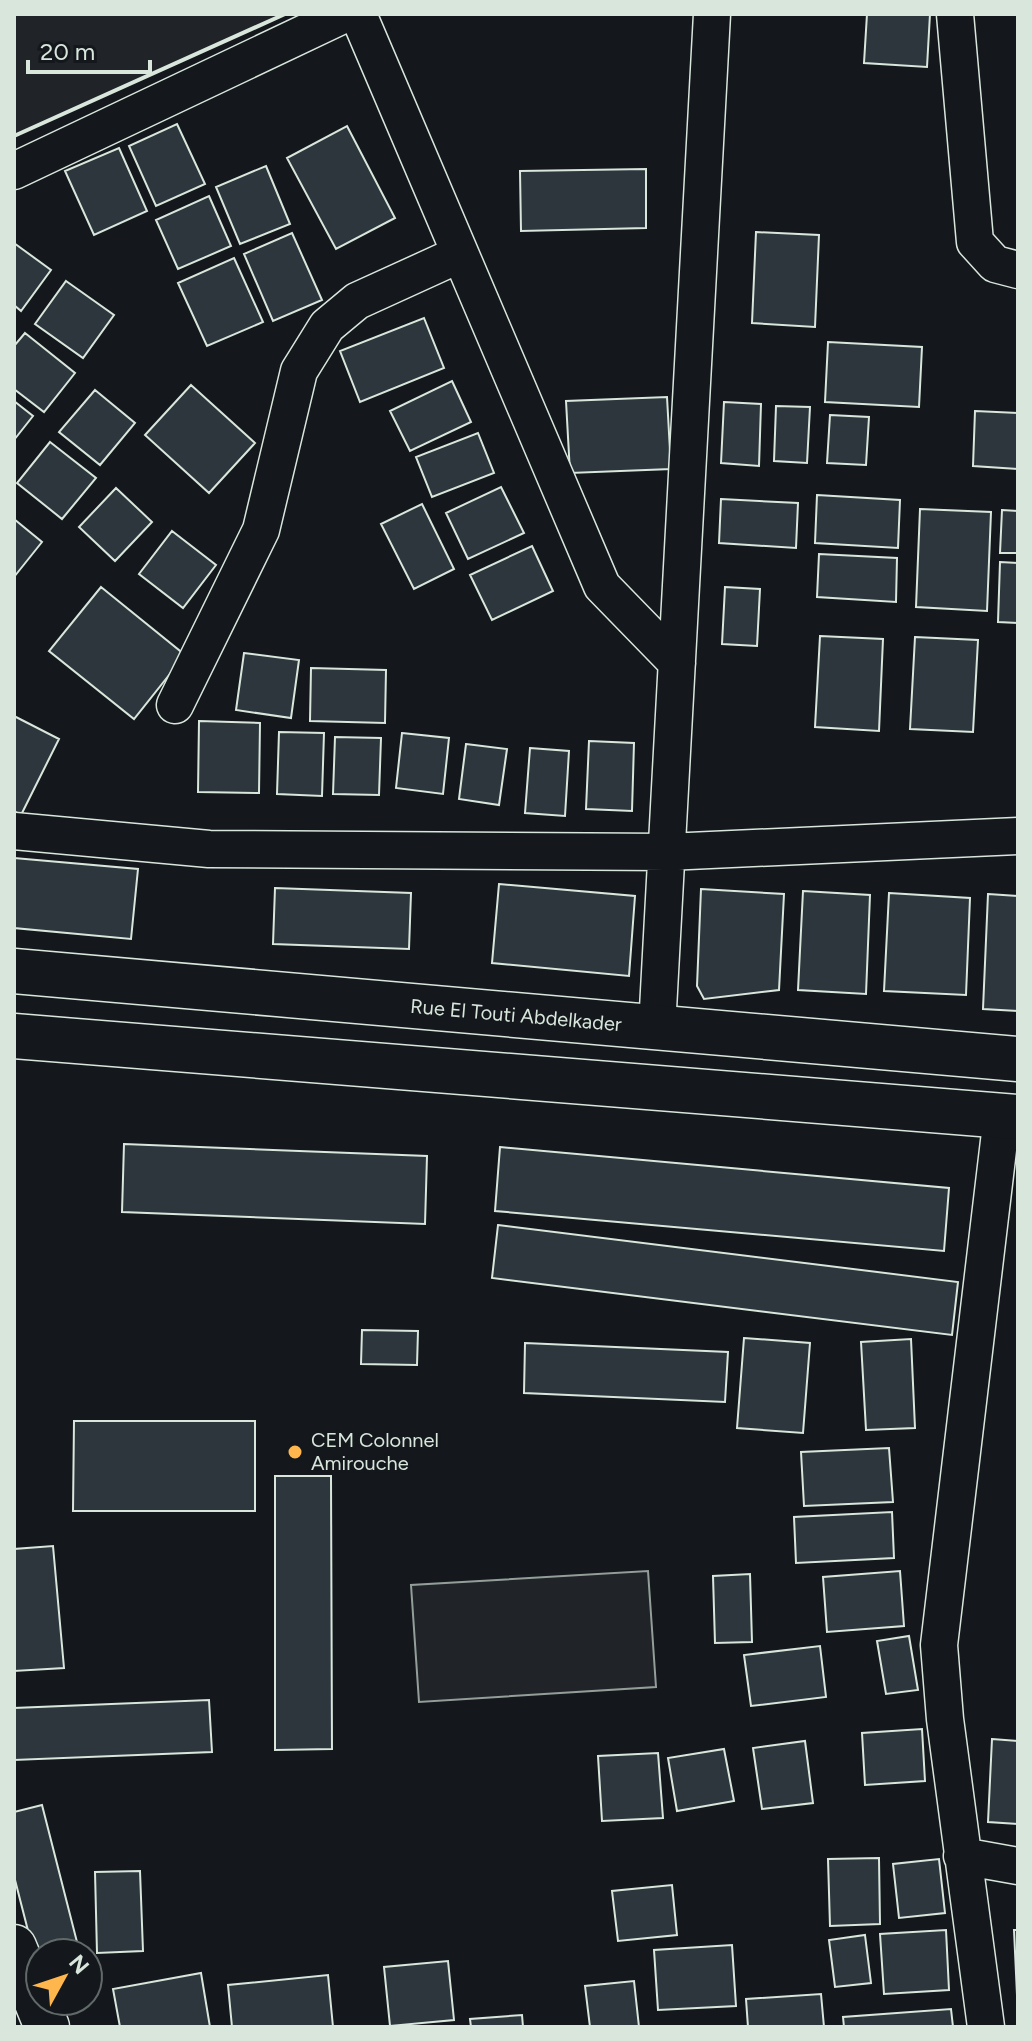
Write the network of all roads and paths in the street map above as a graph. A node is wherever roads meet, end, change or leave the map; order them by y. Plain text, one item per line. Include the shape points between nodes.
1 (345, 14) edge
2 (358, 14) edge
3 (712, 14) edge
4 (955, 14) edge
5 (14, 171) edge
6 (460, 254) junction
7 (1018, 270) edge
8 (677, 663) junction
9 (175, 705) dead end
10 (14, 831) edge
11 (1018, 836) edge
12 (667, 852) junction
13 (14, 971) edge
14 (657, 1028) junction
15 (14, 1036) edge
16 (1018, 1059) edge
17 (1010, 1117) edge
18 (962, 1856) junction
19 (1018, 1866) edge
20 (14, 1947) edge
21 (47, 2027) edge
22 (986, 2027) edge

1 - 5 street
2 - 6 street
3 - 8 street
4 - 7 street via 975,242 995,264
6 - 8 street via 602,586
6 - 9 street via 357,301 327,326 299,371 261,530
8 - 12 street
10 - 12 street via 209,849
11 - 12 street
12 - 14 street
13 - 14 street, Rue El Touti Abdelkader
14 - 16 street, Rue El Touti Abdelkader
15 - 17 street
17 - 18 street via 939,1645
18 - 19 street
18 - 22 street
20 - 21 street

